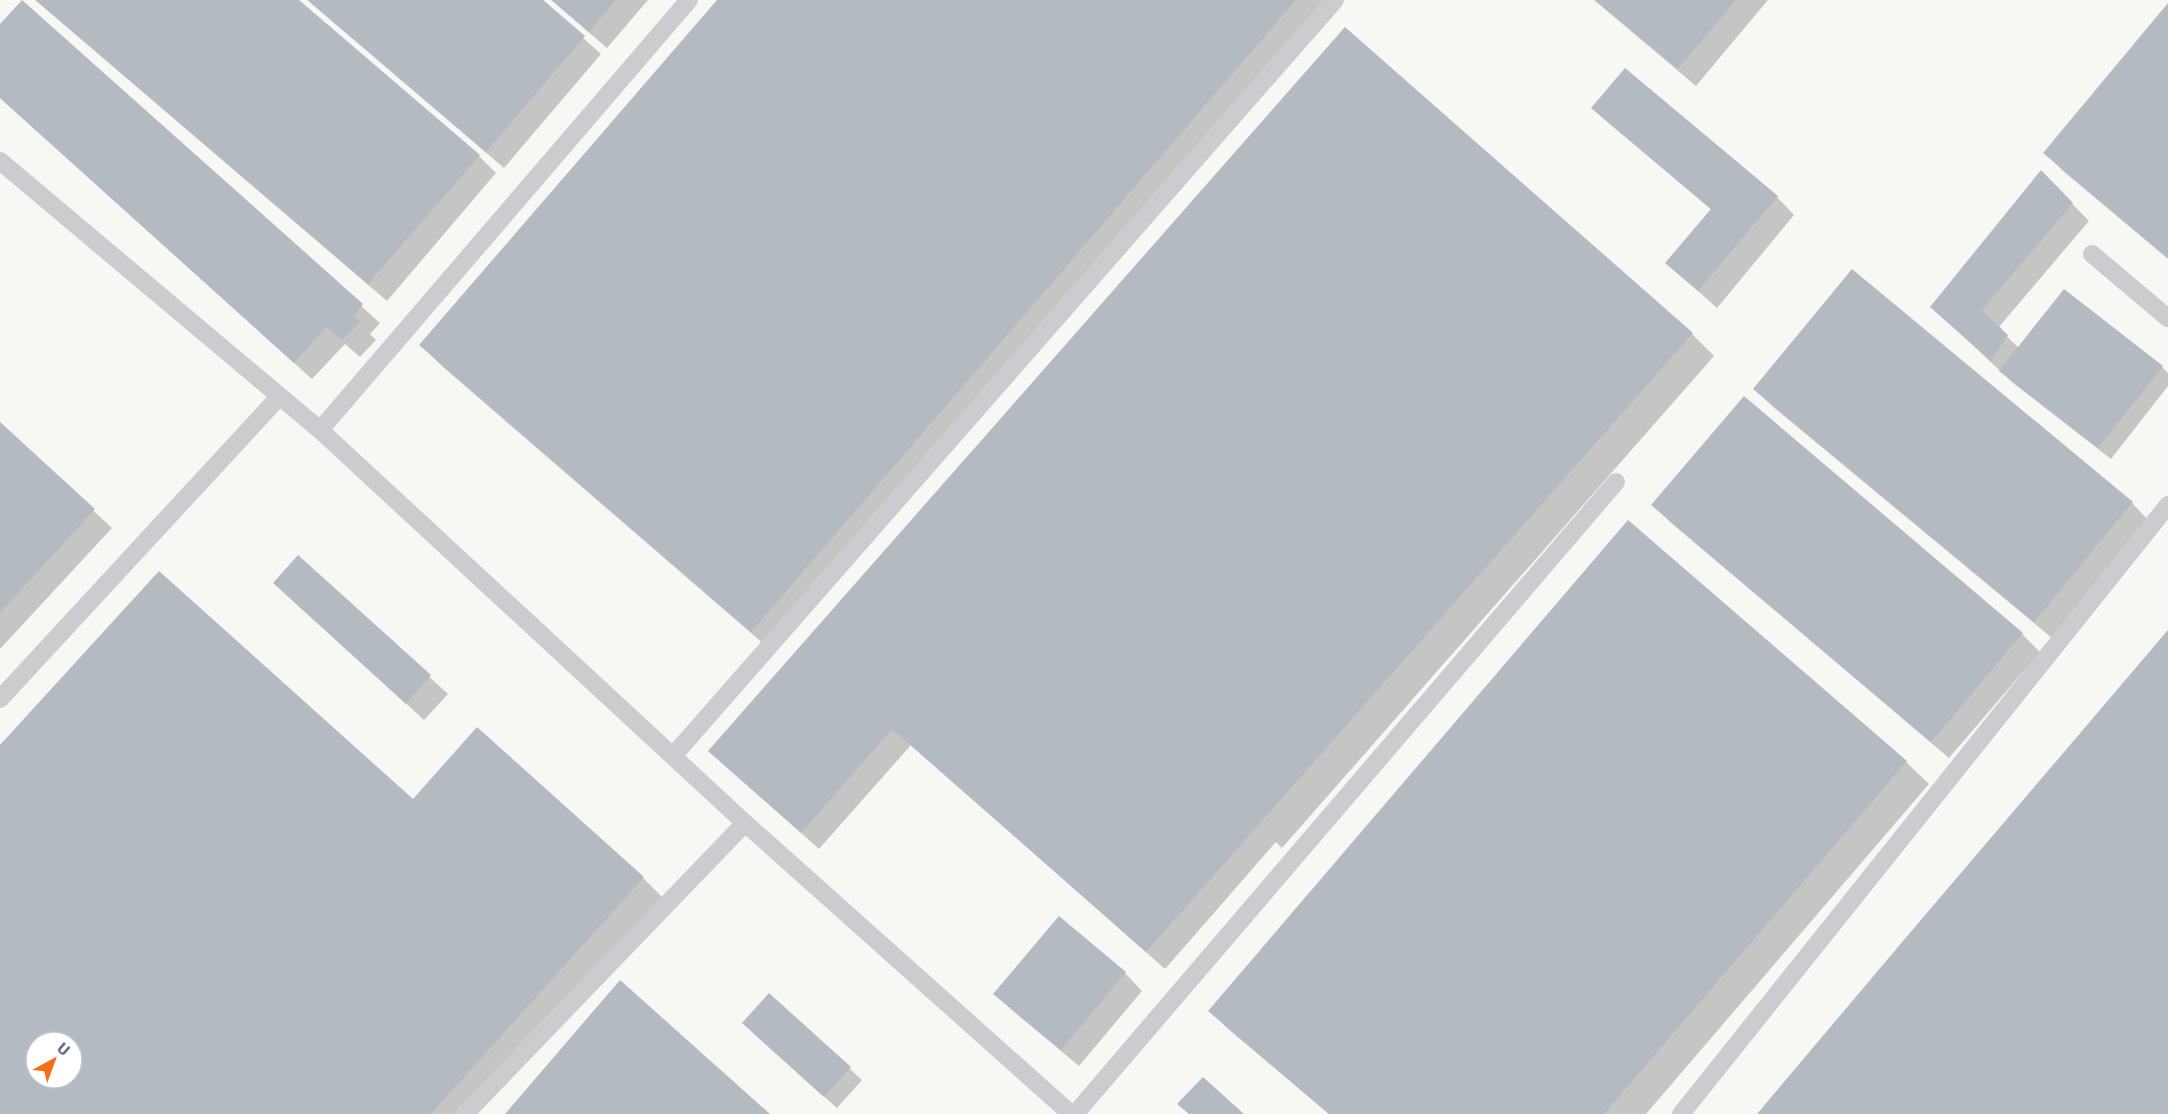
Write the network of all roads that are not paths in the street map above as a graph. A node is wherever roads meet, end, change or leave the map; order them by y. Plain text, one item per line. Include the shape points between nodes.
1 (689, 0) edge
2 (1335, 0) edge
3 (0, 161) edge
4 (2092, 254) dead end
5 (2168, 318) edge
6 (279, 397) junction
7 (320, 430) junction
8 (1616, 482) dead end
9 (2168, 505) edge
10 (0, 699) edge
11 (673, 756) junction
12 (745, 823) junction
13 (465, 1114) edge
14 (1073, 1114) edge
15 (1681, 1114) edge

1 - 7 lane
2 - 11 lane
3 - 6 lane
4 - 5 lane
6 - 7 lane
6 - 10 lane
7 - 11 lane
8 - 14 lane
9 - 15 lane
11 - 12 lane
12 - 13 lane
12 - 14 lane

